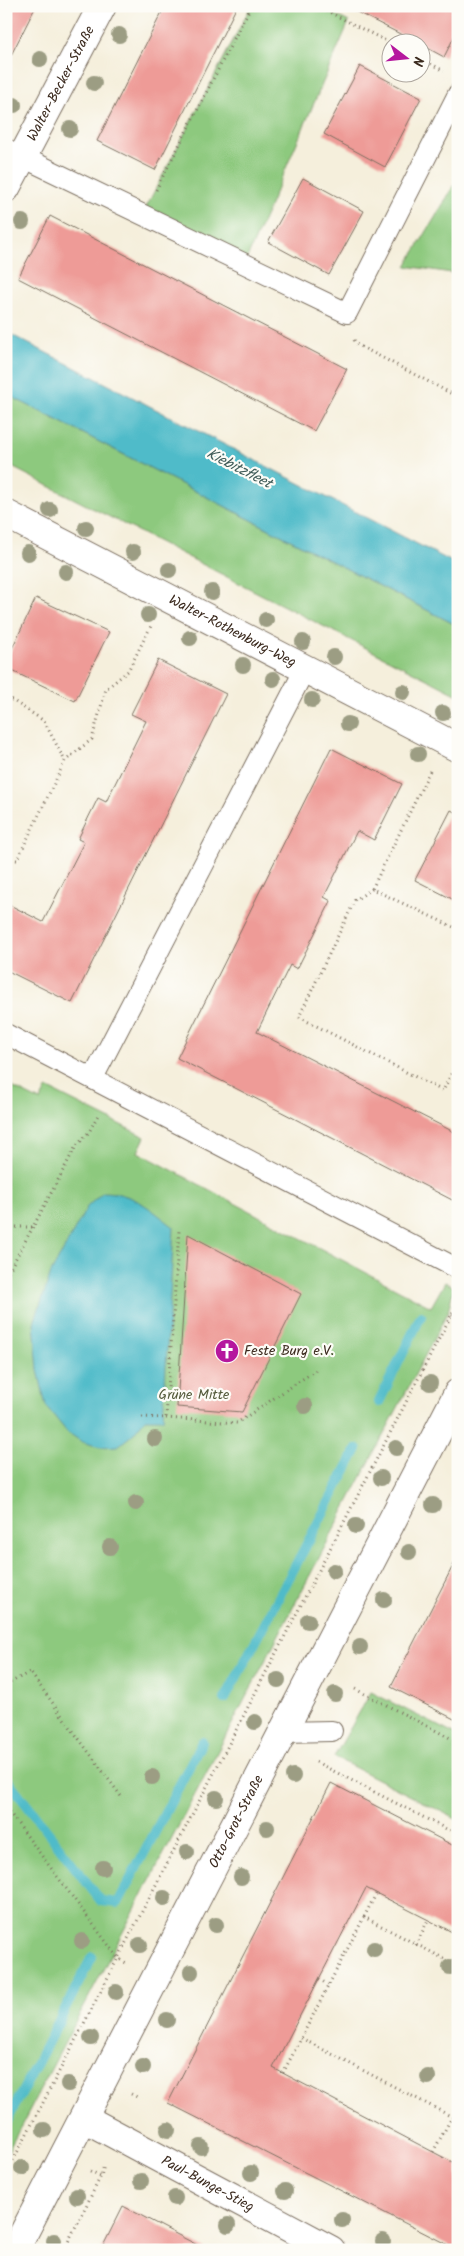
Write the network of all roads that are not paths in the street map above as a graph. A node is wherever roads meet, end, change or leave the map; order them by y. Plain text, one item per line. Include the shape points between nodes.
1 (102, 6) edge
2 (458, 94) edge
3 (14, 153) edge
4 (6, 188) edge
5 (6, 514) edge
6 (305, 669) junction
7 (451, 744) edge
8 (6, 1034) edge
9 (93, 1078) junction
10 (458, 1269) edge
11 (458, 1393) edge
12 (332, 1731) dead end
13 (282, 1732) junction
14 (84, 2118) junction
15 (15, 2250) edge
16 (331, 2250) edge

1 - 3 street, Walter-Becker-Straße
2 - 3 lane via 347,313
3 - 4 street, Walter-Becker-Straße
5 - 6 street, Walter-Rothenburg-Weg
6 - 7 street, Walter-Rothenburg-Weg
6 - 9 lane
8 - 9 lane
9 - 10 lane
11 - 13 street, Otto-Grot-Straße
12 - 13 lane
13 - 14 street, Otto-Grot-Straße
14 - 15 street, Otto-Grot-Straße
14 - 16 street, Paul-Bunge-Stieg

